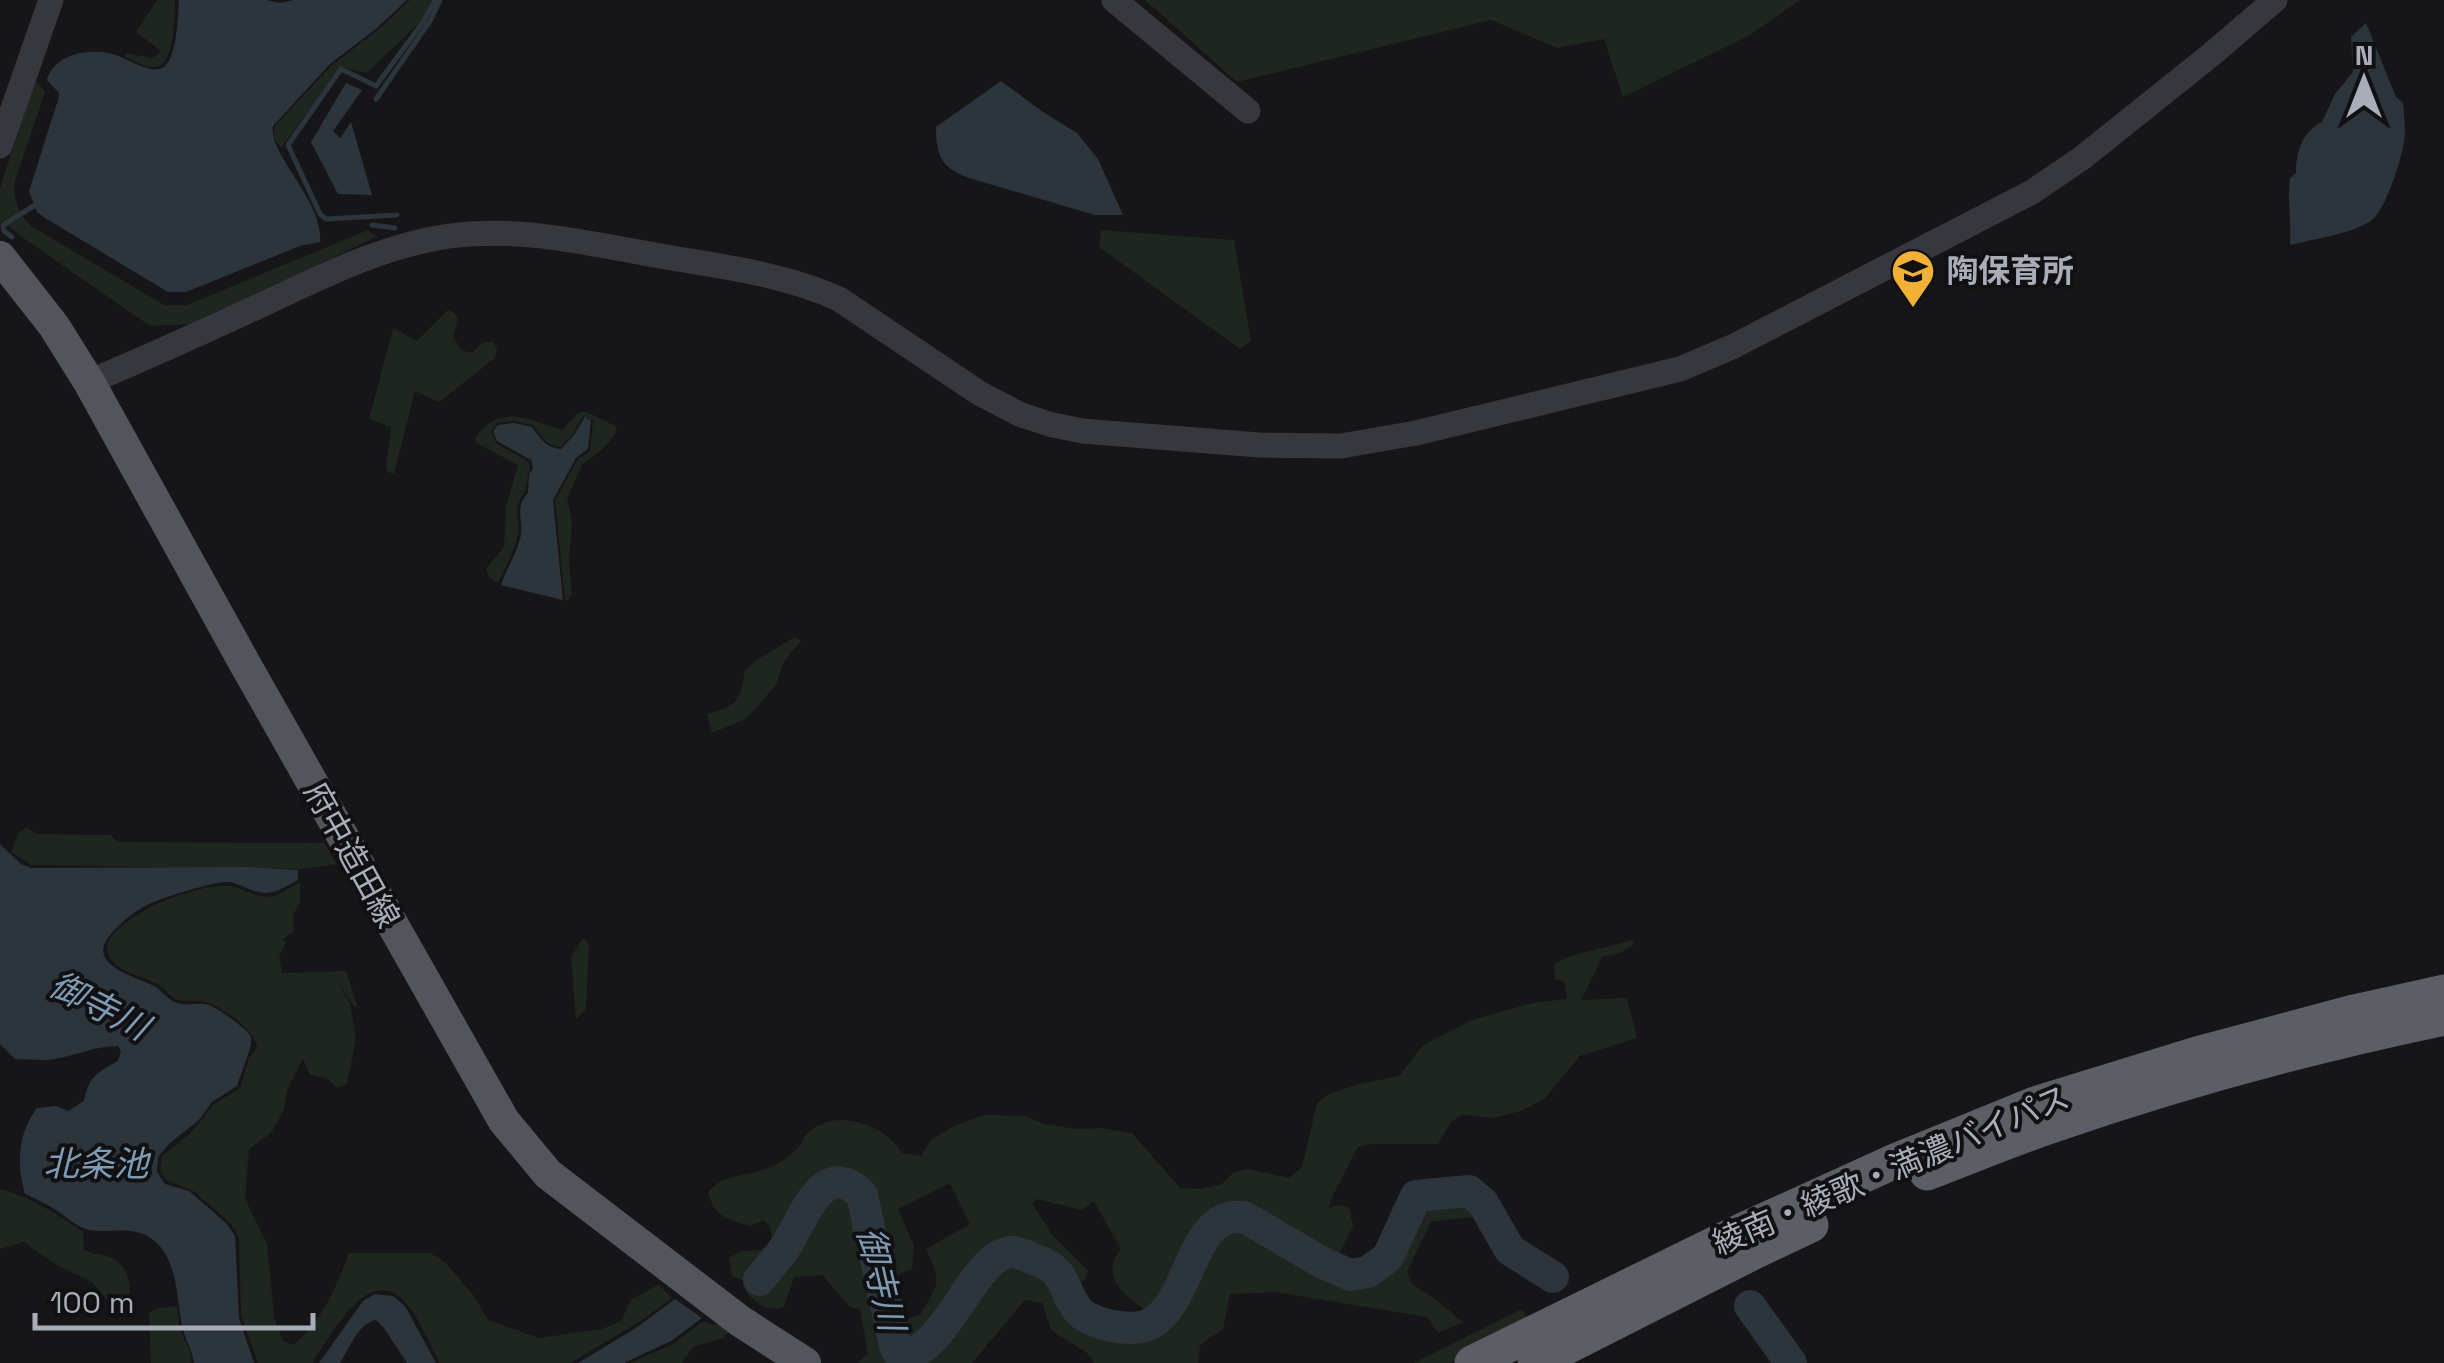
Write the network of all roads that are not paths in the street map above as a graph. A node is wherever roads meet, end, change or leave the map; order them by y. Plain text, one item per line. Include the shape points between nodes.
1 (51, 0) edge
2 (1114, 0) edge
3 (2275, 0) edge
4 (1248, 111) dead end
5 (0, 146) edge
6 (0, 257) edge
7 (89, 382) junction
8 (2444, 992) edge
9 (2444, 1018) edge
10 (2366, 1022) junction
11 (1540, 1350) edge
12 (805, 1363) edge
13 (1472, 1363) edge

1 - 5 street
2 - 4 street
3 - 7 street via 2032,192 1732,347 1680,369 1379,440 1259,445 1049,424 979,393 817,289 766,274 515,234 432,239 348,264
6 - 7 main road, 府中造田線
7 - 12 main road, 府中造田線 via 504,1122 548,1174
8 - 10 highway, 綾南・綾歌・満濃バイパス
9 - 10 highway, 綾南・綾歌・満濃バイパス
10 - 11 highway, 綾南・綾歌・満濃バイパス via 2046,1128 1748,1241
11 - 13 highway, 綾南・綾歌・満濃バイパス

